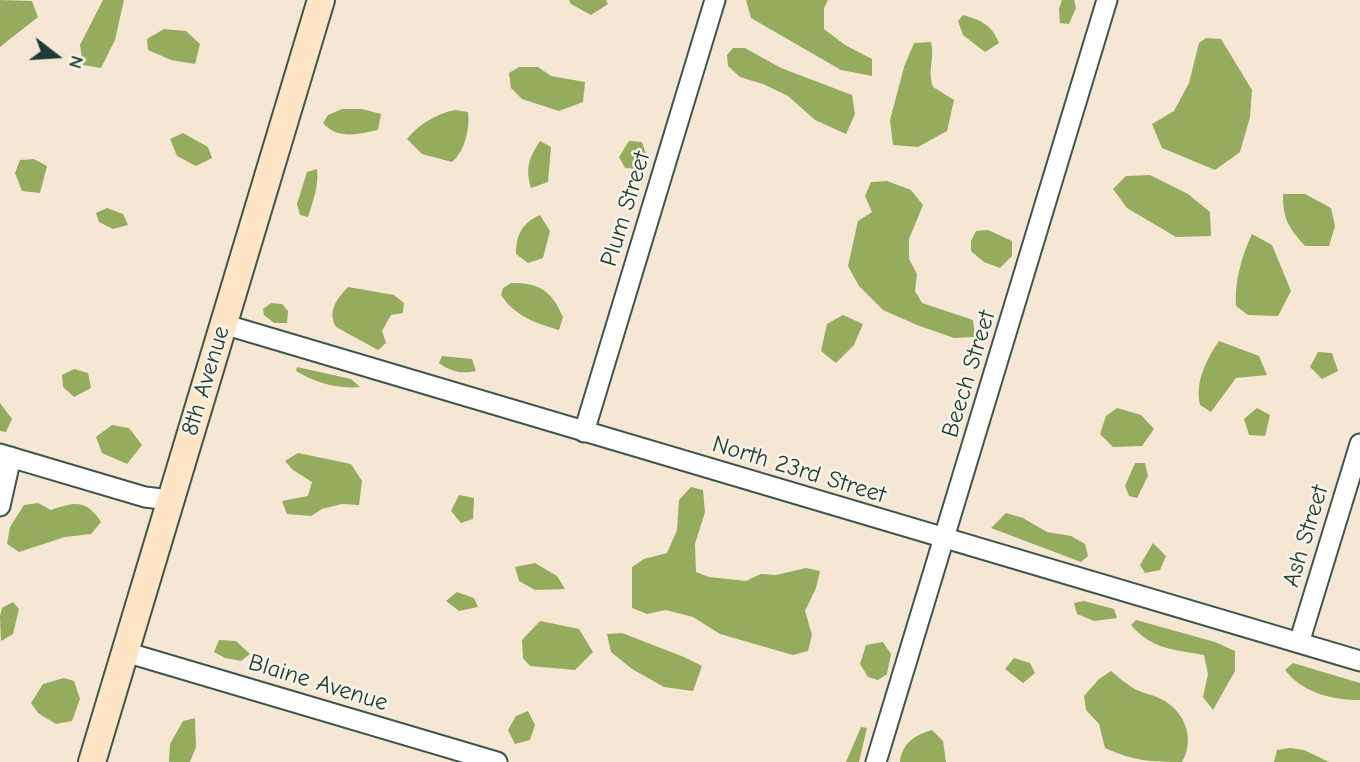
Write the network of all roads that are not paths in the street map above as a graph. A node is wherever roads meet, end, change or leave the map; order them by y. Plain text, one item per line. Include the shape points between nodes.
1 (321, 0) edge
2 (715, 0) edge
3 (1107, 0) edge
4 (223, 324) junction
5 (584, 432) junction
6 (1360, 444) edge
7 (6, 456) edge
8 (170, 500) junction
9 (0, 506) edge
10 (944, 539) junction
11 (1299, 643) junction
12 (125, 652) junction
13 (1360, 661) edge
14 (92, 762) edge
15 (497, 762) edge
16 (876, 762) edge

1 - 4 street, 8th Avenue
2 - 5 street, Plum Street
3 - 10 street, Beech Street
4 - 5 street, North 23rd Street
4 - 8 street, 8th Avenue
5 - 10 street, North 23rd Street
6 - 11 street, Ash Street
7 - 8 street via 145,497
7 - 9 street
8 - 12 street, 8th Avenue
10 - 11 street, North 23rd Street
10 - 16 street, Beech Street
11 - 13 street, North 23rd Street
12 - 14 street, 8th Avenue
12 - 15 street, Blaine Avenue

